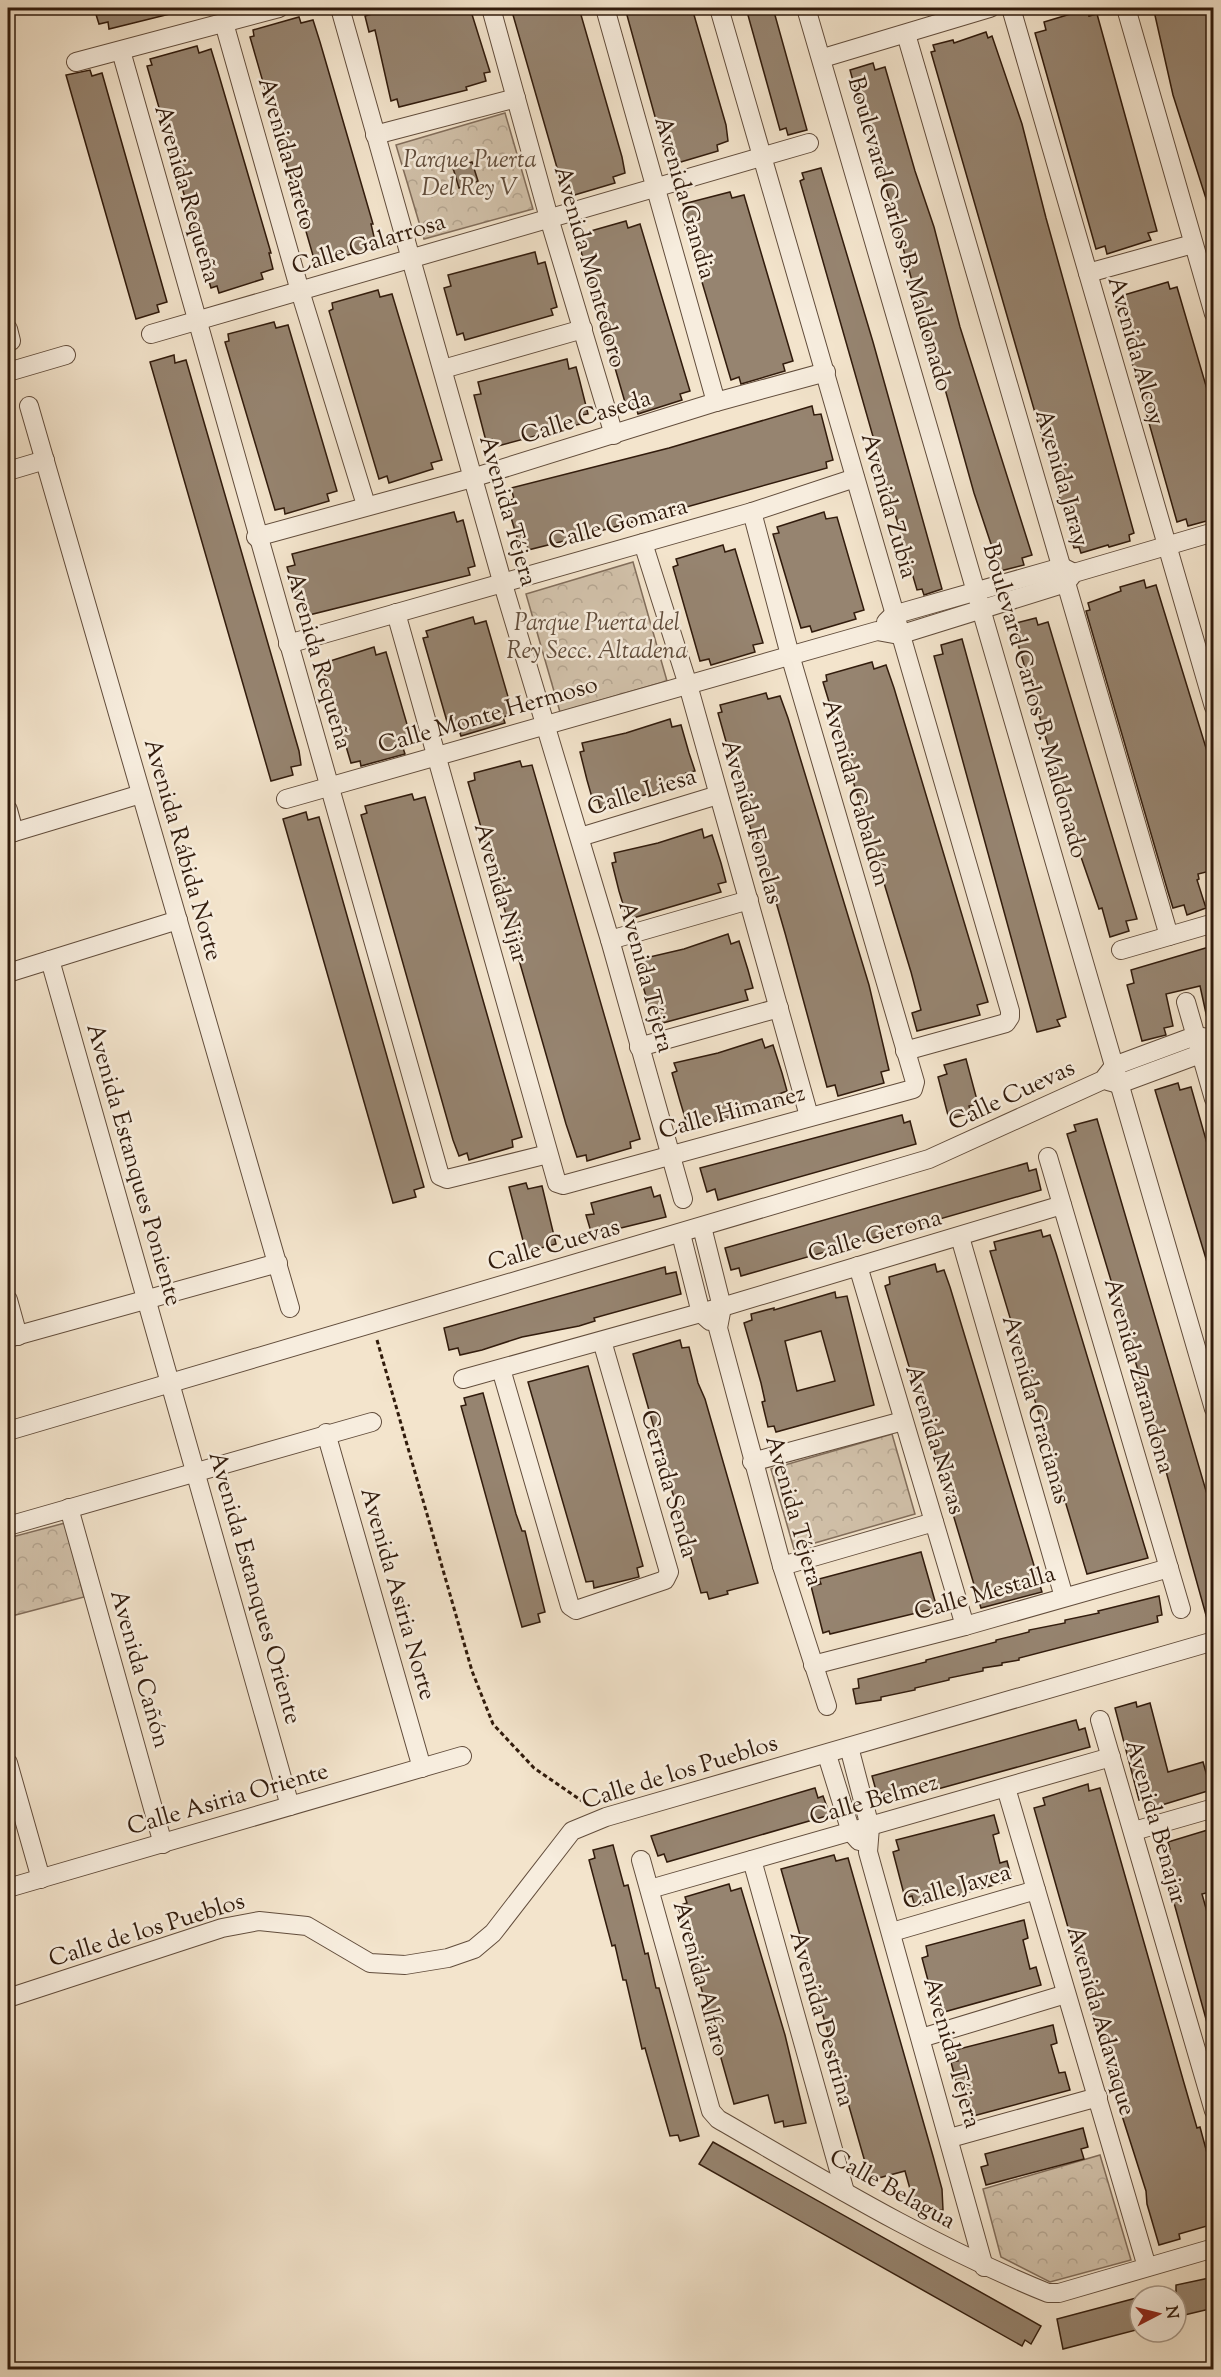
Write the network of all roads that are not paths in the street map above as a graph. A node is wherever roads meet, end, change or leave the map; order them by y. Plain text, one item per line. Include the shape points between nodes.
1 (279, 8) edge
2 (340, 8) edge
3 (491, 8) edge
4 (605, 8) edge
5 (719, 8) edge
6 (806, 8) edge
7 (990, 8) edge
8 (1011, 8) edge
9 (1126, 8) edge
10 (224, 23) junction
11 (906, 34) junction
12 (121, 51) junction
13 (822, 58) junction
14 (76, 62) dead end
15 (516, 98) junction
16 (375, 135) junction
17 (809, 143) dead end
18 (763, 157) junction
19 (656, 187) junction
20 (549, 218) junction
21 (1193, 244) junction
22 (411, 257) junction
23 (1088, 273) junction
24 (300, 291) junction
25 (1214, 314) edge
26 (198, 320) junction
27 (583, 329) junction
28 (151, 334) dead end
29 (66, 355) dead end
30 (443, 369) junction
31 (8, 372) edge
32 (826, 372) junction
33 (716, 402) junction
34 (29, 406) dead end
35 (614, 435) junction
36 (45, 460) junction
37 (8, 471) edge
38 (472, 478) junction
39 (855, 478) junction
40 (366, 505) junction
41 (752, 512) junction
42 (1214, 532) edge
43 (256, 537) junction
44 (643, 543) junction
45 (1167, 545) junction
46 (1067, 574) junction
47 (502, 581) junction
48 (977, 591) junction
49 (982, 610) junction
50 (396, 614) junction
51 (893, 615) junction
52 (877, 631) junction
53 (899, 635) junction
54 (288, 644) junction
55 (790, 655) junction
56 (688, 685) junction
57 (1214, 707) edge
58 (547, 725) junction
59 (436, 756) junction
60 (330, 786) junction
61 (141, 794) junction
62 (718, 795) junction
63 (286, 799) dead end
64 (8, 810) edge
65 (11, 833) edge
66 (579, 837) junction
67 (748, 900) junction
68 (178, 920) junction
69 (1214, 923) edge
70 (1170, 936) junction
71 (610, 940) junction
72 (1121, 950) dead end
73 (50, 960) junction
74 (8, 973) edge
75 (1186, 1002) dead end
76 (779, 1008) junction
77 (1205, 1042) edge
78 (639, 1047) junction
79 (905, 1051) junction
80 (1112, 1077) junction
81 (915, 1086) joint
82 (1214, 1099) edge
83 (809, 1116) junction
84 (548, 1154) junction
85 (670, 1155) junction
86 (1048, 1157) dead end
87 (560, 1185) joint
88 (683, 1199) dead end
89 (1062, 1205) junction
90 (702, 1227) junction
91 (681, 1234) junction
92 (960, 1237) junction
93 (278, 1263) junction
94 (858, 1266) junction
95 (8, 1300) edge
96 (146, 1301) junction
97 (722, 1307) junction
98 (290, 1308) dead end
99 (700, 1313) junction
100 (718, 1328) junction
101 (13, 1337) edge
102 (602, 1341) junction
103 (501, 1369) junction
104 (463, 1379) dead end
105 (172, 1382) junction
106 (1214, 1409) edge
107 (903, 1421) junction
108 (372, 1422) dead end
109 (8, 1431) edge
110 (326, 1433) junction
111 (753, 1462) junction
112 (197, 1472) junction
113 (69, 1508) junction
114 (934, 1522) junction
115 (8, 1526) edge
116 (782, 1566) junction
117 (1169, 1568) junction
118 (1064, 1597) junction
119 (1181, 1609) dead end
120 (965, 1626) junction
121 (1214, 1641) edge
122 (813, 1665) junction
123 (827, 1706) dead end
124 (1101, 1720) dead end
125 (849, 1748) junction
126 (827, 1755) junction
127 (462, 1756) dead end
128 (1111, 1757) junction
129 (8, 1763) edge
130 (422, 1768) junction
131 (1006, 1788) junction
132 (290, 1806) junction
133 (1214, 1808) edge
134 (870, 1827) junction
135 (1134, 1831) junction
136 (852, 1832) junction
137 (163, 1844) junction
138 (868, 1852) junction
139 (641, 1860) dead end
140 (752, 1860) junction
141 (41, 1879) junction
142 (8, 1888) edge
143 (650, 1890) junction
144 (1036, 1890) junction
145 (892, 1932) junction
146 (1066, 1994) junction
147 (8, 1998) edge
148 (921, 2038) junction
149 (1098, 2097) junction
150 (711, 2111) joint
151 (1214, 2111) edge
152 (950, 2138) junction
153 (845, 2192) junction
154 (1214, 2248) edge
155 (984, 2267) junction
156 (1147, 2267) junction

1 - 10 street
2 - 16 street, Avenida Téjera
3 - 15 street, Avenida Montedoro
4 - 19 street, Avenida Gandia
5 - 18 street, Avenida Zubia
6 - 13 street, Boulevard Carlos B. Maldonado
7 - 11 street
8 - 23 street, Avenida Alcoy
9 - 21 street
10 - 12 street
10 - 24 street, Avenida Pareto
11 - 13 street
11 - 46 street, Avenida Jaray
12 - 14 street
12 - 26 street, Avenida Requeña
13 - 48 street, Boulevard Carlos B. Maldonado
15 - 16 street
15 - 20 street, Avenida Montedoro
16 - 22 street, Avenida Téjera
17 - 18 street, Calle Galarrosa
18 - 19 street, Calle Galarrosa
18 - 32 street, Avenida Zubia
19 - 20 street, Calle Galarrosa
19 - 33 street, Avenida Gandia
20 - 22 street, Calle Galarrosa
20 - 27 street, Avenida Montedoro
21 - 23 street
21 - 25 street
22 - 24 street, Calle Galarrosa
22 - 30 street, Avenida Téjera
23 - 45 street, Avenida Alcoy
24 - 26 street, Calle Galarrosa
24 - 40 street, Avenida Pareto
26 - 28 street, Calle Galarrosa
26 - 43 street, Avenida Requeña
27 - 30 street
27 - 35 street, Avenida Montedoro
29 - 31 street
30 - 38 street, Avenida Téjera
32 - 33 street, Calle Caseda
32 - 39 street, Avenida Zubia
33 - 35 street, Calle Caseda
34 - 36 street, Avenida Rábida Norte
35 - 38 street, Calle Caseda
36 - 37 street
36 - 61 street, Avenida Rábida Norte
38 - 40 street, Calle Caseda
38 - 47 street, Avenida Téjera
39 - 41 street, Calle Gomara
39 - 51 street, Avenida Zubia
40 - 43 street, Calle Caseda
41 - 44 street, Calle Gomara
41 - 55 street, Avenida Gabaldón
42 - 45 street, Calle Monte Hermoso
43 - 54 street, Avenida Requeña
44 - 47 street, Calle Gomara
44 - 56 street, Avenida Fonelas
45 - 46 street, Calle Monte Hermoso
45 - 57 street, Avenida Alcoy
46 - 48 street, Calle Monte Hermoso
46 - 49 street, Calle Monte Hermoso
46 - 70 street, Avenida Jaray
47 - 50 street, Calle Gomara
47 - 58 street, Avenida Téjera
48 - 49 street, Boulevard Carlos B. Maldonado
48 - 51 street, Calle Monte Hermoso
49 - 53 street, Calle Monte Hermoso
49 - 80 street, Boulevard Carlos B. Maldonado
50 - 54 street, Calle Gomara
50 - 59 street, Avenida Nijar
51 - 52 street, Calle Monte Hermoso
51 - 53 street, Avenida Zubia
52 - 53 street, Calle Monte Hermoso
52 - 55 street, Calle Monte Hermoso
53 - 79 street, Avenida Zubia via 1011,1017 1006,1023
54 - 60 street, Avenida Requeña
55 - 56 street, Calle Monte Hermoso
55 - 79 street, Avenida Gabaldón
56 - 58 street, Calle Monte Hermoso
56 - 62 street, Avenida Fonelas
58 - 59 street, Calle Monte Hermoso
58 - 66 street, Avenida Téjera
59 - 60 street, Calle Monte Hermoso
59 - 84 street, Avenida Nijar
60 - 63 street, Calle Monte Hermoso
60 - 84 street, Avenida Requeña via 440,1176 447,1179
61 - 65 street
61 - 68 street, Avenida Rábida Norte
62 - 66 street, Calle Liesa
62 - 67 street, Avenida Fonelas
64 - 65 street
66 - 71 street, Avenida Téjera
67 - 71 street
67 - 76 street, Avenida Fonelas
68 - 73 street
68 - 93 street, Avenida Rábida Norte
69 - 70 street
70 - 72 street
71 - 78 street, Avenida Téjera
73 - 74 street
73 - 96 street, Avenida Estanques Poniente
75 - 77 street
76 - 78 street
76 - 83 street, Avenida Fonelas
77 - 80 street, Calle Cuevas
77 - 82 street
78 - 85 street, Avenida Téjera
79 - 81 street, Avenida Gabaldón
80 - 90 street, Calle Cuevas via 929,1159
80 - 106 street, Boulevard Carlos B. Maldonado
81 - 83 street, Calle Himanez
83 - 85 street, Calle Himanez
84 - 87 street, Avenida Nijar
85 - 87 street, Calle Himanez
85 - 88 street, Avenida Téjera
86 - 89 street, Avenida Zarandona
89 - 92 street, Calle Gerona
89 - 117 street, Avenida Zarandona
90 - 91 street, Calle Cuevas
90 - 97 street, Avenida Téjera
91 - 99 street
91 - 105 street, Calle Cuevas
92 - 94 street, Calle Gerona
92 - 118 street, Avenida Gracianas
93 - 96 street
93 - 98 street, Avenida Rábida Norte
94 - 97 street, Calle Gerona
94 - 107 street, Avenida Navas
95 - 101 street
96 - 101 street
96 - 105 street, Avenida Estanques Poniente
97 - 99 street, Calle Gerona
97 - 100 street, Avenida Téjera
99 - 100 street
99 - 102 street
100 - 111 street, Avenida Téjera
102 - 103 street
102 - 103 street, Cerrada Senda via 668,1576 576,1610 570,1606
103 - 104 street
105 - 109 street, Calle Cuevas
105 - 112 street, Avenida Estanques Oriente
107 - 111 street
107 - 114 street, Avenida Navas
108 - 110 street
110 - 112 street
110 - 130 street, Avenida Asiria Norte
111 - 116 street, Avenida Téjera
112 - 113 street
112 - 132 street, Avenida Estanques Oriente
113 - 115 street
113 - 137 street, Avenida Cañón
114 - 116 street
114 - 120 street, Avenida Navas
116 - 122 street, Avenida Téjera
117 - 118 street, Calle Mestalla
117 - 119 street, Avenida Zarandona
118 - 120 street, Calle Mestalla
120 - 122 street, Calle Mestalla
121 - 125 street, Calle de los Pueblos
122 - 123 street, Avenida Téjera
124 - 128 street, Avenida Benajar
125 - 126 street, Calle de los Pueblos
125 - 134 street, Avenida Téjera
126 - 136 street, Avenida Téjera
126 - 147 street, Calle de los Pueblos via 606,1817 572,1831 493,1933 474,1949 448,1958 405,1965 370,1963 307,1926 259,1921 222,1928
127 - 130 street, Calle Asiria Oriente
128 - 131 street, Calle Belmez
128 - 135 street, Avenida Benajar
129 - 141 street
130 - 132 street, Calle Asiria Oriente
131 - 134 street, Calle Belmez
131 - 144 street, Avenida Adavaque
132 - 137 street, Calle Asiria Oriente
133 - 135 street
134 - 136 street, Calle Belmez
134 - 138 street, Avenida Téjera
135 - 151 street, Avenida Benajar
136 - 138 street, Avenida Téjera
136 - 140 street, Calle Belmez
137 - 141 street, Calle Asiria Oriente
138 - 145 street, Avenida Téjera
139 - 143 street, Avenida Alfaro
140 - 143 street, Calle Belmez
140 - 153 street, Avenida Destrina
141 - 142 street, Calle Asiria Oriente
143 - 150 street, Avenida Alfaro
144 - 145 street, Calle Javea
144 - 146 street, Avenida Adavaque
145 - 148 street, Avenida Téjera
146 - 148 street
146 - 149 street, Avenida Adavaque
148 - 152 street, Avenida Téjera
149 - 152 street
149 - 156 street, Avenida Adavaque
150 - 153 street, Calle Belagua via 718,2119
152 - 155 street, Avenida Téjera
153 - 155 street, Calle Belagua
154 - 156 street
155 - 156 street, Calle Belagua via 1048,2293 1059,2293

